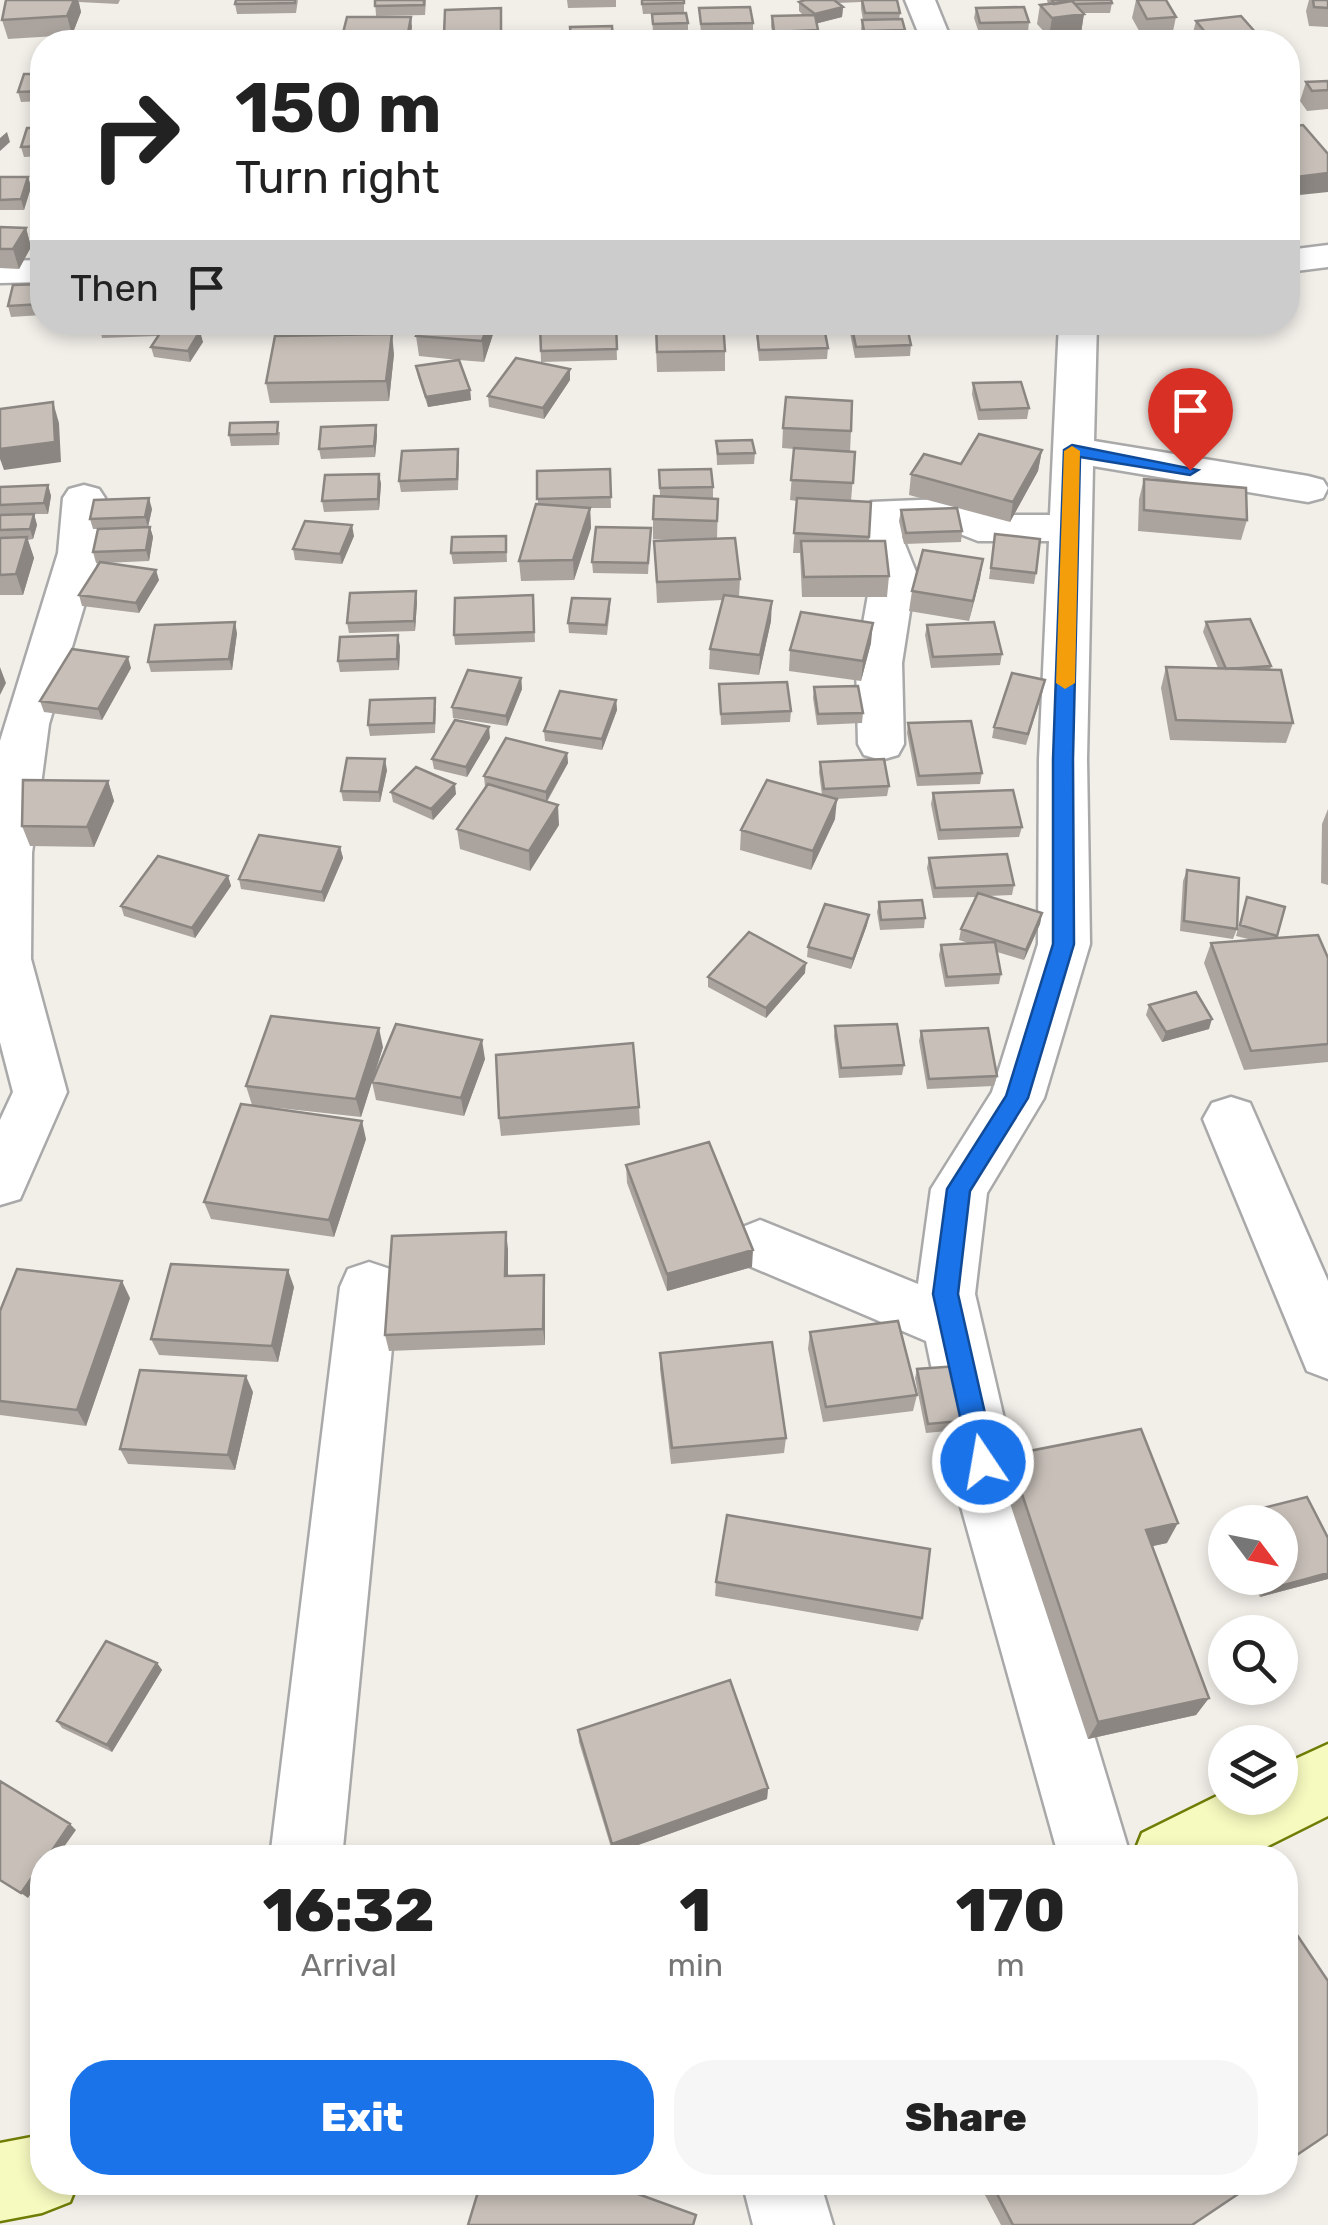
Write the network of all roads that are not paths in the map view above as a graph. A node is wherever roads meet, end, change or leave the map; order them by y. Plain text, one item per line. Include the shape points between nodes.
1 (920, 0) edge
2 (932, 30) edge
3 (1328, 256) edge
4 (1300, 260) edge
5 (0, 272) edge
6 (30, 272) edge
7 (1077, 335) edge
8 (1072, 450) junction
9 (1308, 489) dead end
10 (84, 498) dead end
11 (1070, 528) junction
12 (22, 662) edge
13 (882, 744) dead end
14 (1231, 1120) dead end
15 (0, 1182) edge
16 (760, 1245) dead end
17 (369, 1287) dead end
18 (953, 1325) junction
19 (1328, 1352) edge
20 (1328, 1779) edge
21 (307, 1845) edge
22 (1091, 1845) edge
23 (1193, 1845) edge
24 (30, 2176) edge
25 (0, 2182) edge
26 (784, 2195) edge
27 (793, 2225) edge

1 - 2 street
3 - 4 street
5 - 6 street
7 - 8 street
8 - 9 street
8 - 11 street
10 - 12 street via 79,553
11 - 13 street via 978,528 944,512 886,511 881,537 894,572 879,663
11 - 18 street via 1064,944 1017,1098 959,1189 946,1294
12 - 15 street via 26,724 7,853 5,959 40,1092
14 - 19 street
16 - 18 street
17 - 21 street
18 - 22 street via 990,1496
20 - 23 main road
24 - 25 main road
26 - 27 street

